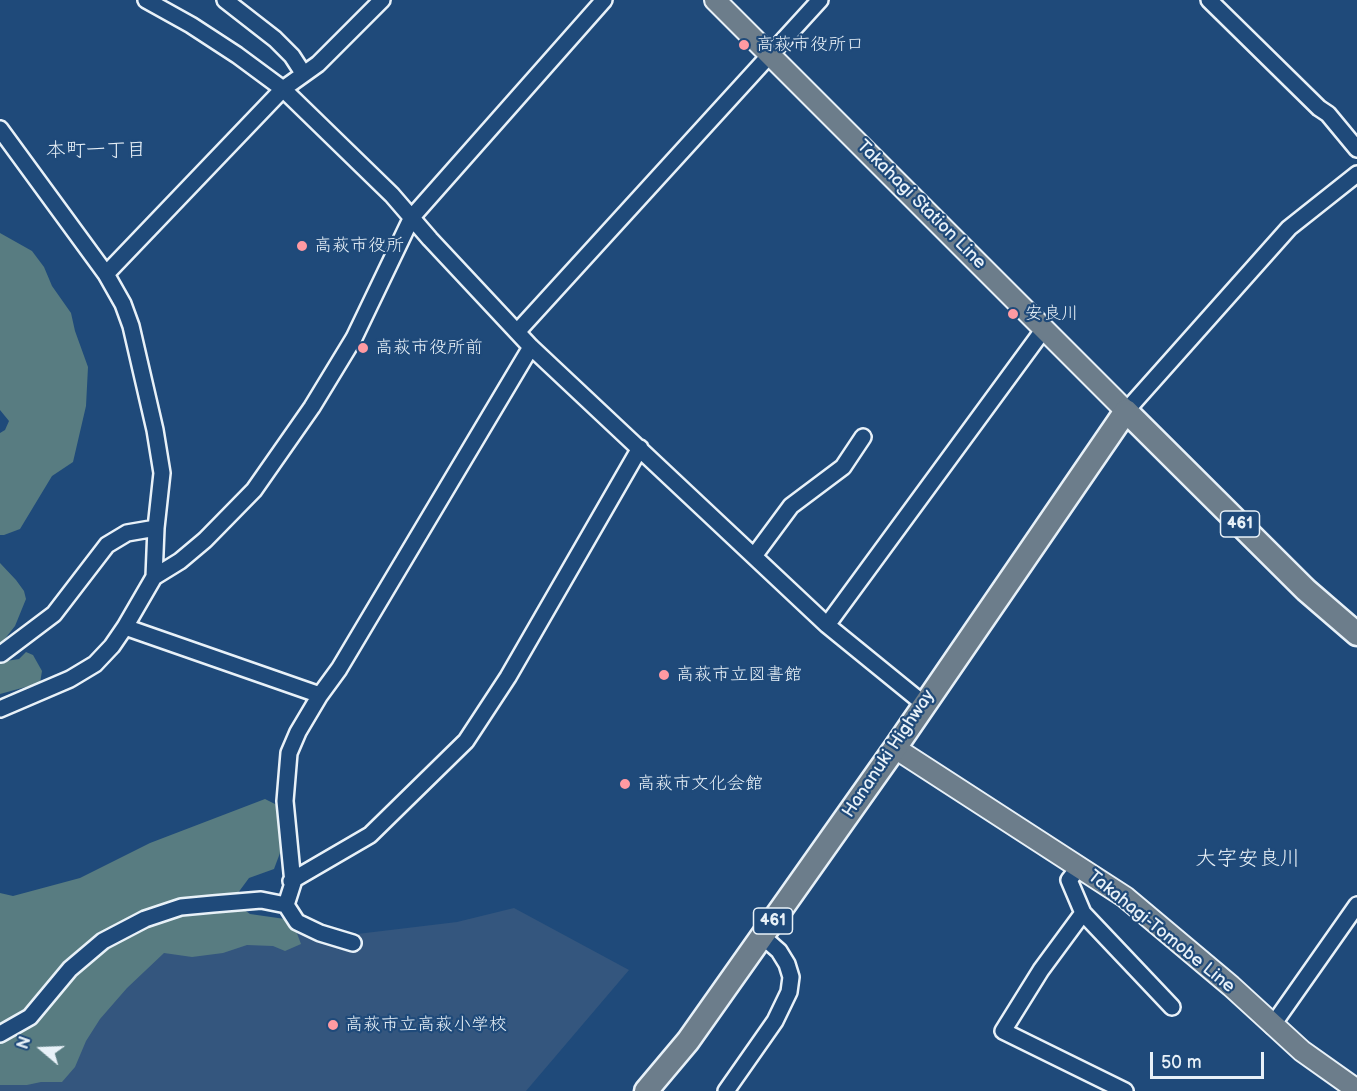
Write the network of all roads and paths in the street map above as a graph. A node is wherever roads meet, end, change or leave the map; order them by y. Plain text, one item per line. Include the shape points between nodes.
1 (146, 0) edge
2 (225, 0) edge
3 (382, 0) edge
4 (604, 0) edge
5 (715, 0) edge
6 (819, 0) edge
7 (1209, 0) edge
8 (770, 53) junction
9 (303, 73) junction
10 (283, 89) junction
11 (0, 129) edge
12 (1357, 149) edge
13 (1357, 174) edge
14 (412, 218) junction
15 (106, 274) junction
16 (1044, 329) junction
17 (517, 332) junction
18 (531, 347) junction
19 (1126, 411) junction
20 (863, 437) dead end
21 (640, 448) junction
22 (156, 528) junction
23 (754, 556) junction
24 (154, 577) junction
25 (827, 625) junction
26 (125, 627) junction
27 (1357, 634) edge
28 (1, 654) edge
29 (320, 695) junction
30 (924, 704) junction
31 (0, 709) edge
32 (895, 748) junction
33 (1080, 866) junction
34 (291, 881) junction
35 (286, 905) junction
36 (1357, 905) edge
37 (1083, 913) junction
38 (762, 936) junction
39 (353, 942) dead end
40 (1172, 1007) dead end
41 (1272, 1026) junction
42 (0, 1034) edge
43 (1357, 1090) edge
44 (646, 1091) edge
45 (726, 1091) edge
46 (1125, 1091) edge

1 - 10 street via 191,25
2 - 9 street via 275,39
3 - 9 street via 318,64
4 - 14 street
5 - 8 main road, Takahagi Station Line
6 - 8 street
7 - 12 street via 1328,114
8 - 16 main road, Takahagi Station Line
8 - 17 street
9 - 10 street
10 - 14 street
10 - 15 street
11 - 15 street
13 - 19 street via 1289,228
14 - 17 street
14 - 24 street via 354,338 278,457 229,517 180,561
15 - 22 street via 131,326 155,430 162,473
16 - 19 main road, Takahagi Station Line
16 - 25 street
17 - 18 street
18 - 21 street
18 - 29 street
19 - 27 highway, 461 via 1306,590
19 - 30 highway, Hananuki Highway / 461
20 - 23 street via 843,467 791,506
21 - 23 street
21 - 34 street via 508,677 466,741 370,835
22 - 24 street
22 - 28 street via 128,533 107,545 54,614
23 - 25 street
24 - 26 street
25 - 30 street
26 - 29 street
26 - 31 street via 95,664 70,680
29 - 34 street via 289,753 285,801
30 - 32 highway, Hananuki Highway / 461
32 - 33 main road, Takahagi-Tomobe Line
32 - 38 highway, Hananuki Highway / 461
33 - 37 street via 1069,880
33 - 41 main road, Takahagi-Tomobe Line via 1163,928
34 - 35 street
35 - 39 street via 297,922
35 - 42 street via 261,900 181,907 145,919 103,941 70,969 30,1017
36 - 41 street
37 - 40 street
37 - 46 street via 1003,1031
38 - 44 highway, Hananuki Highway / 461 via 688,1041
38 - 45 street via 787,964 789,992 775,1021
41 - 43 main road, Takahagi-Tomobe Line

